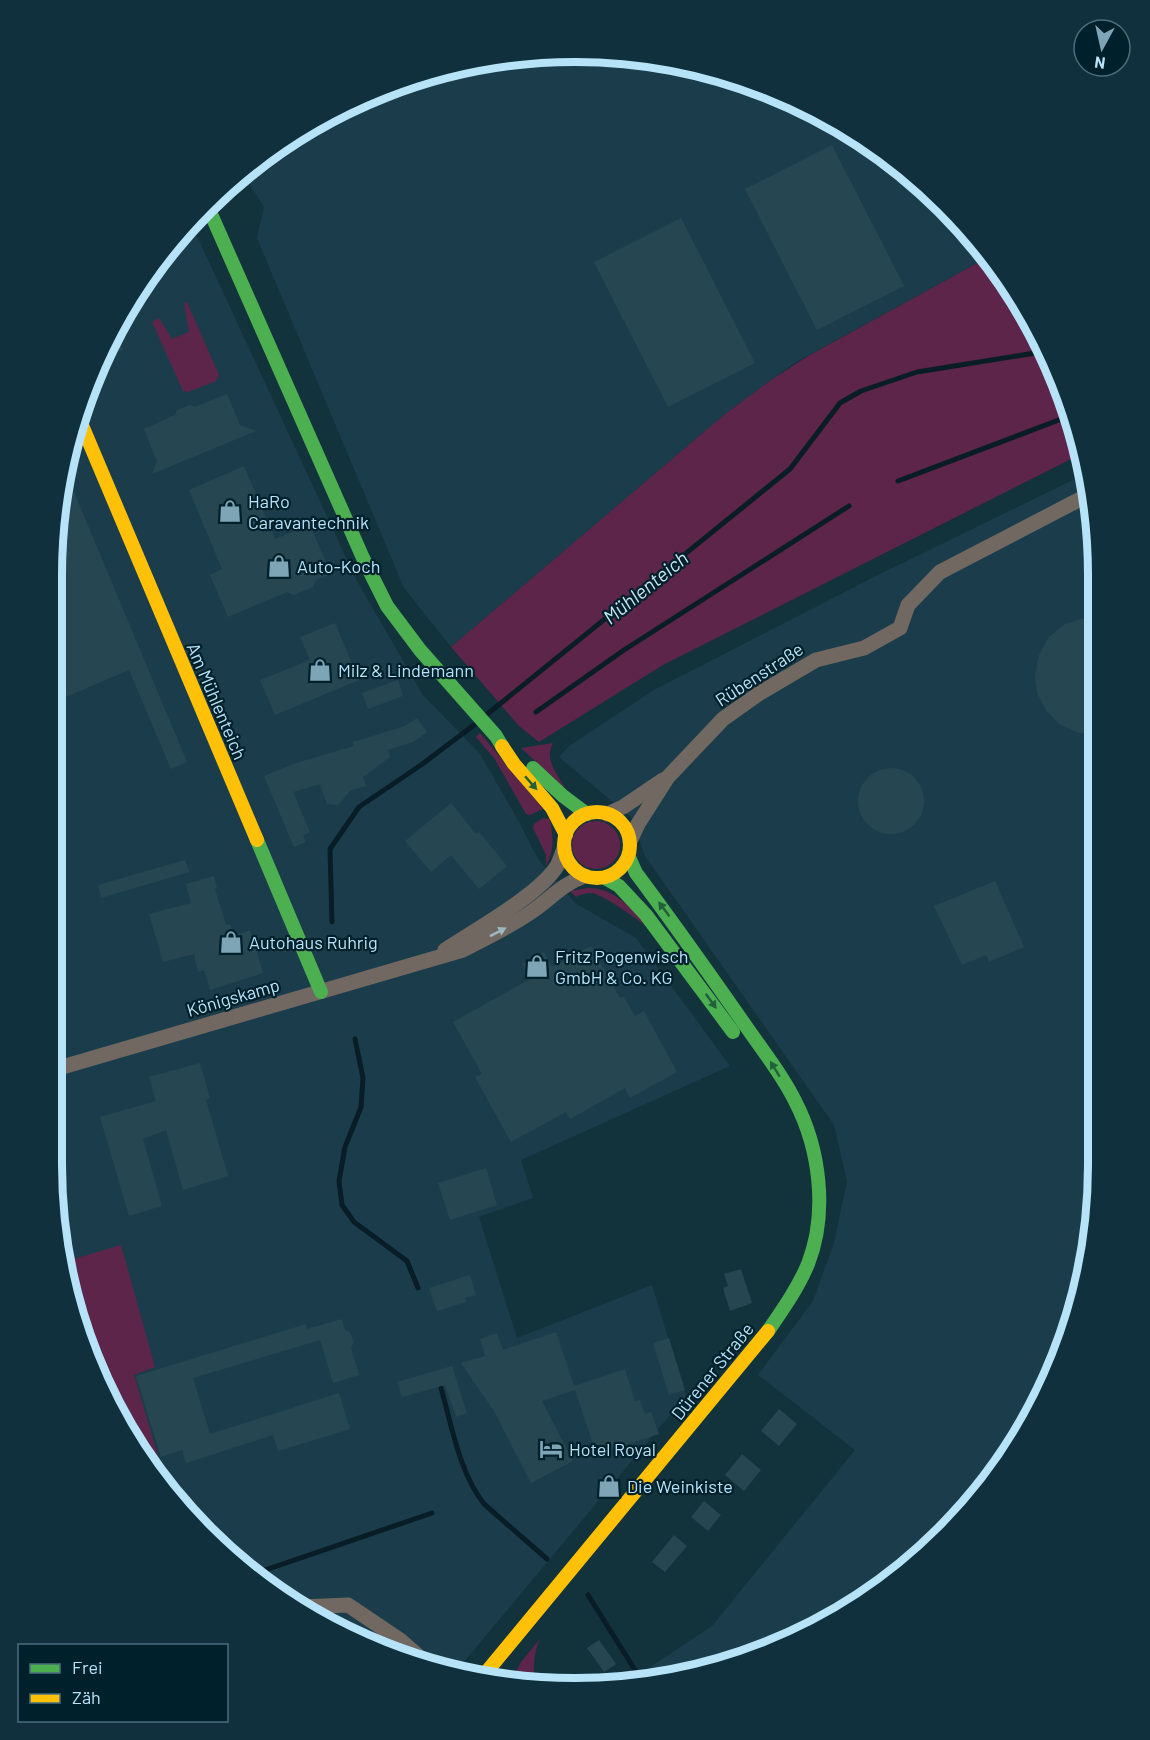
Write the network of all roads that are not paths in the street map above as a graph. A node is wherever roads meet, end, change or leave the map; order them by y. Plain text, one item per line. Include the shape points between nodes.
1 (211, 213) edge
2 (83, 428) edge
3 (1082, 498) edge
4 (493, 733) junction
5 (668, 777) junction
6 (587, 814) junction
7 (608, 814) junction
8 (630, 841) junction
9 (565, 842) junction
10 (629, 857) junction
11 (585, 876) junction
12 (605, 878) junction
13 (424, 962) junction
14 (321, 992) junction
15 (62, 1067) edge
16 (809, 1140) junction
17 (314, 1607) edge
18 (414, 1652) edge
19 (487, 1671) edge

1 - 4 main road via 387,606
2 - 14 main road, Am Mühlenteich
3 - 5 street, Rübenstraße via 940,572 908,605 900,628 864,648 816,660 760,693 723,719
4 - 6 main road
4 -> 9 main road via 552,808
5 - 7 street, Rübenstraße
5 - 8 street, Rübenstraße
6 - 7 main road
6 - 9 main road via 574,822
7 - 8 main road via 623,824
8 - 10 main road
9 - 11 main road via 568,860
9 - 13 street, Königskamp via 556,866 526,896
10 - 12 main road via 615,874
16 -> 10 main road, Dürener Straße via 798,1107 769,1060 705,964 636,873
11 - 12 main road
13 -> 11 street, Königskamp via 463,950 510,926 571,881
12 -> 16 main road, Dürener Straße via 619,886 646,915
13 - 14 street, Königskamp
14 - 15 street, Königskamp
16 - 19 main road, Dürener Straße via 820,1210 808,1265 797,1290 759,1342
17 - 18 street via 348,1605

